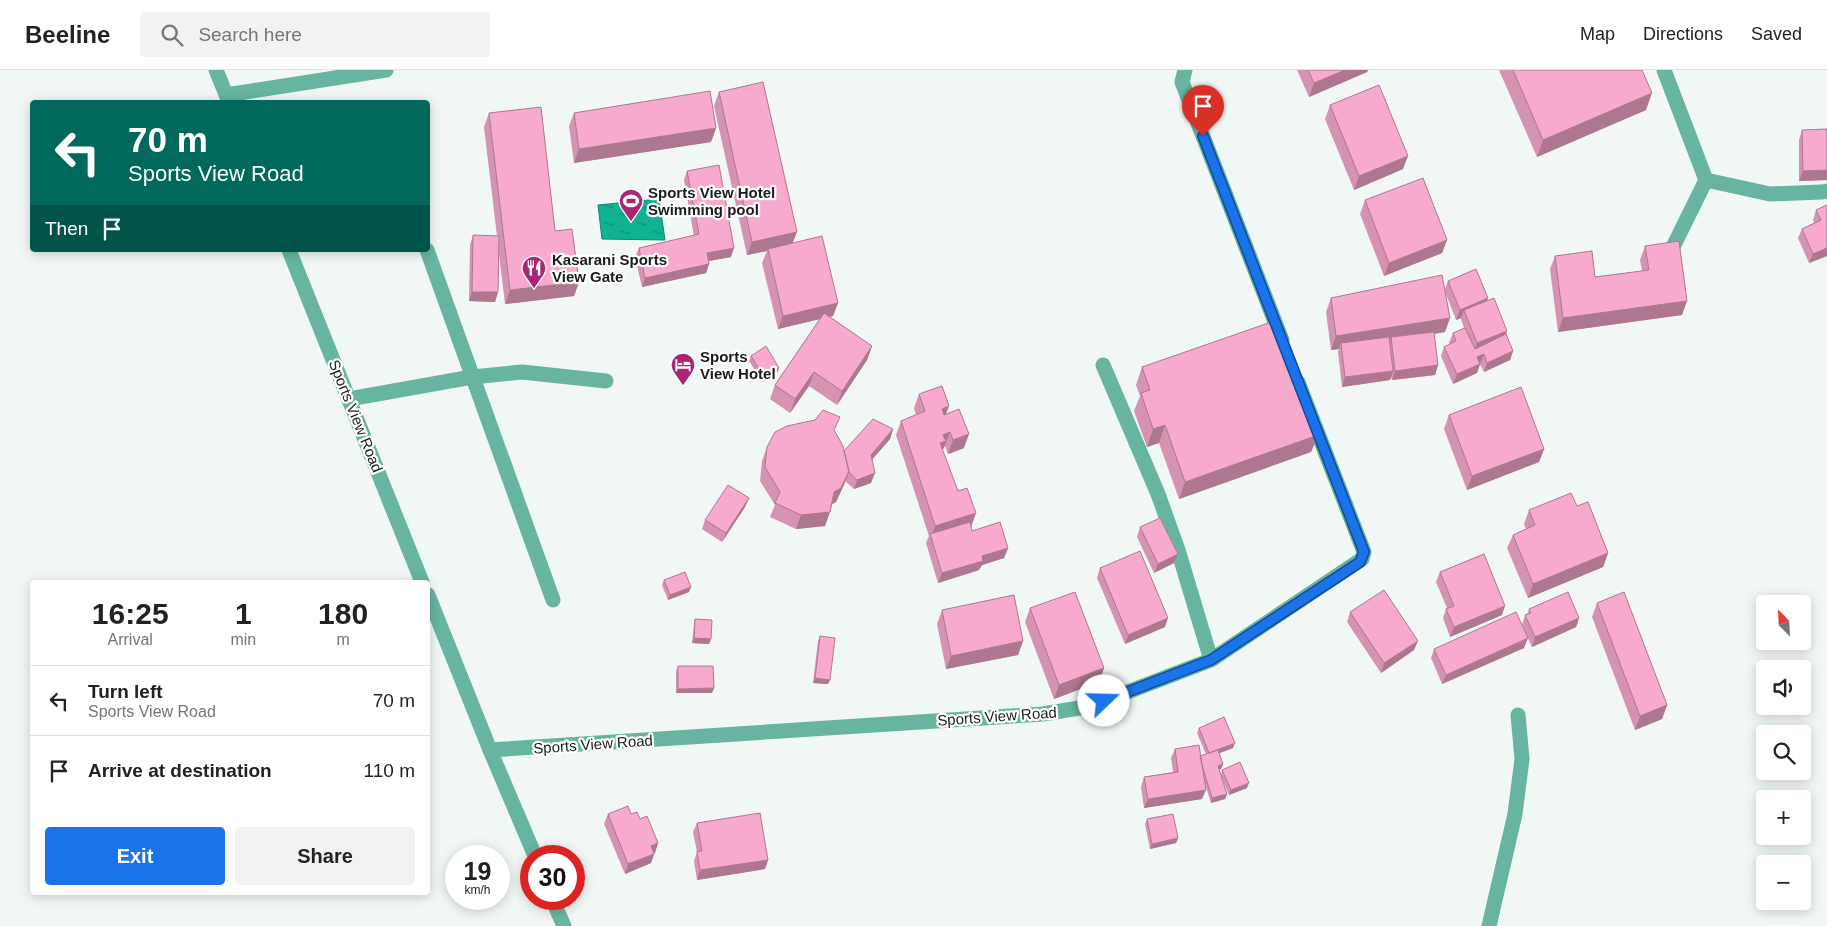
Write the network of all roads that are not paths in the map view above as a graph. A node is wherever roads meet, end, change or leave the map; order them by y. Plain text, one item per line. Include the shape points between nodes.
1 (216, 70) edge
2 (386, 70) edge
3 (1664, 70) edge
4 (1183, 76) edge
5 (228, 99) edge
6 (1706, 180) junction
7 (1827, 191) edge
8 (1672, 249) edge
9 (290, 252) edge
10 (428, 252) edge
11 (1286, 349) edge
12 (1103, 365) dead end
13 (1293, 368) edge
14 (472, 377) junction
15 (606, 381) dead end
16 (349, 399) junction
17 (421, 580) edge
18 (430, 600) edge
19 (553, 600) dead end
20 (1211, 660) junction
21 (1518, 715) dead end
22 (490, 750) junction
23 (529, 845) edge
24 (557, 910) edge
25 (564, 926) edge
26 (1489, 926) edge

1 - 5 street
2 - 5 street
3 - 6 street
4 - 11 street
6 - 7 street via 1770,194
6 - 8 street
9 - 16 street, Sports View Road
10 - 14 street
12 - 20 street via 1158,494
13 - 20 street, Sports View Road via 1364,555 1360,562
14 - 15 street via 522,372
14 - 16 street
14 - 19 street
16 - 17 street, Sports View Road
18 - 22 street
20 - 22 street, Sports View Road via 1091,706 1052,713
21 - 26 street via 1522,759 1515,814
22 - 23 street
24 - 25 street

